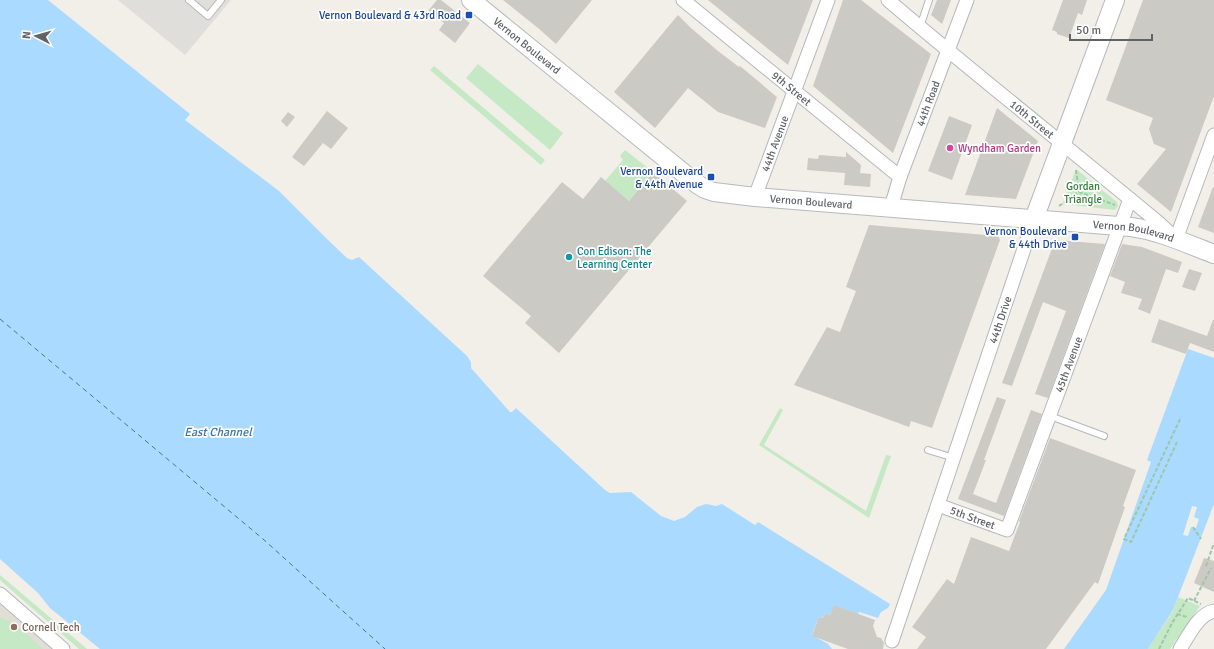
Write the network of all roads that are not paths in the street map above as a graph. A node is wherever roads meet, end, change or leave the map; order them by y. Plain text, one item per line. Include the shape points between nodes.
1 (189, 0) edge
2 (220, 0) edge
3 (471, 0) edge
4 (683, 0) edge
5 (828, 0) edge
6 (888, 0) edge
7 (929, 0) edge
8 (967, 0) edge
9 (1115, 0) edge
10 (920, 27) junction
11 (948, 51) junction
12 (794, 91) junction
13 (1214, 135) edge
14 (1062, 143) junction
15 (900, 177) junction
16 (755, 197) junction
17 (1130, 198) junction
18 (891, 207) junction
19 (1034, 219) junction
20 (1120, 226) junction
21 (1176, 239) junction
22 (1214, 254) edge
23 (1050, 416) junction
24 (1104, 436) dead end
25 (928, 450) dead end
26 (954, 458) junction
27 (938, 505) junction
28 (1007, 530) joint
29 (0, 594) edge
30 (1209, 608) edge
31 (892, 641) dead end
32 (63, 649) edge
33 (1180, 649) edge

1 - 2 lane via 208,16
3 - 16 main road, Vernon Boulevard via 701,187 714,192
4 - 12 street, 9th Street
5 - 12 street, 44th Avenue
6 - 10 street, 10th Street
7 - 10 lane
8 - 11 street, 44th Road
9 - 14 main road, 44th Drive
10 - 11 street, 10th Street
11 - 14 street, 10th Street
11 - 15 street, 44th Road
12 - 15 street, 9th Street
12 - 16 street, 44th Avenue
13 - 21 street
14 - 17 street, 10th Street
14 - 19 main road, 44th Drive
15 - 18 street, 44th Road
16 - 18 main road, Vernon Boulevard
17 - 20 street, 45th Avenue
17 - 21 street, 10th Street
18 - 19 main road, Vernon Boulevard
19 - 20 main road, Vernon Boulevard
19 - 26 street, 44th Drive
20 - 21 main road, Vernon Boulevard via 1143,229
20 - 23 street, 45th Avenue
21 - 22 main road, Vernon Boulevard
23 - 24 lane
23 - 28 street, 45th Avenue
25 - 26 lane
26 - 27 street, 44th Drive
27 - 28 street, 5th Street
27 - 31 street, 44th Drive
29 - 32 street
30 - 33 street via 1208,613 1202,617

